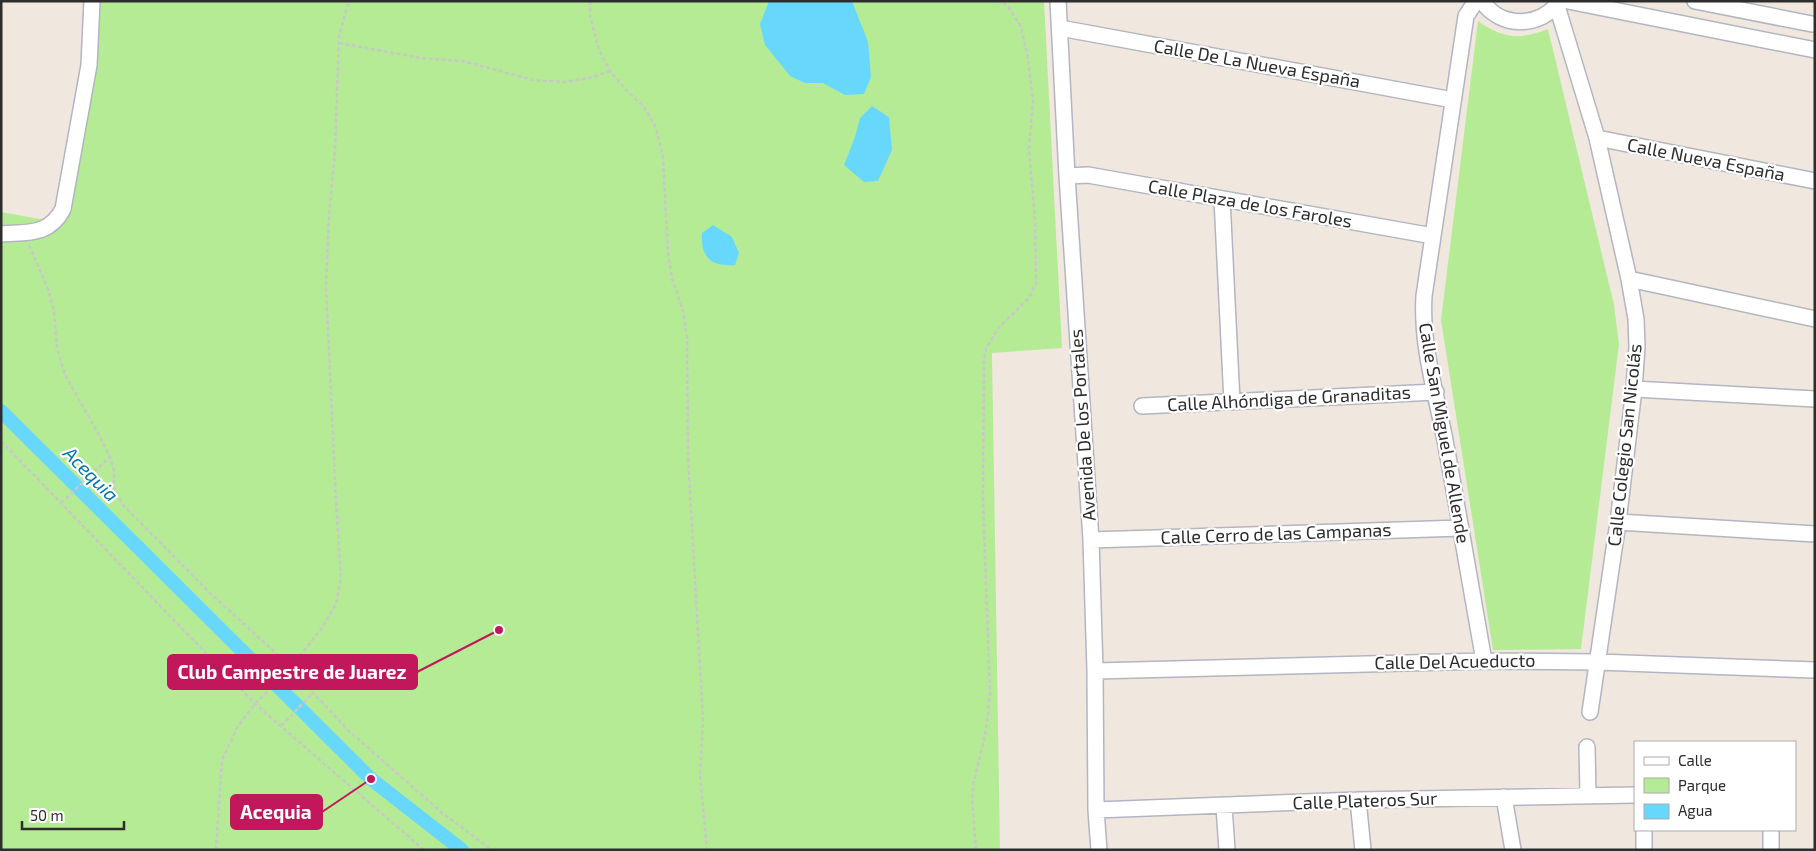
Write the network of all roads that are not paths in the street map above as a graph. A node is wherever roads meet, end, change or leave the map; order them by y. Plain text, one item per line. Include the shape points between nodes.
1 (92, 1) edge
2 (1058, 1) edge
3 (1476, 1) edge
4 (1482, 1) edge
5 (1696, 1) edge
6 (1562, 3) edge
7 (1812, 24) dead end
8 (1060, 28) junction
9 (1815, 50) edge
10 (1453, 100) junction
11 (1597, 138) junction
12 (1067, 176) junction
13 (1815, 181) edge
14 (1222, 199) junction
15 (1, 234) edge
16 (1433, 236) junction
17 (1629, 279) junction
18 (1815, 319) edge
19 (1634, 389) junction
20 (1436, 392) junction
21 (1815, 399) edge
22 (1232, 402) junction
23 (1142, 406) dead end
24 (1618, 522) junction
25 (1461, 528) junction
26 (1815, 534) edge
27 (1091, 540) junction
28 (1484, 661) junction
29 (1598, 662) junction
30 (1815, 670) edge
31 (1095, 671) junction
32 (1590, 712) dead end
33 (1587, 747) dead end
34 (1588, 795) junction
35 (1634, 795) edge
36 (1504, 797) junction
37 (1358, 800) junction
38 (1224, 806) junction
39 (1096, 810) junction
40 (1644, 831) edge
41 (1771, 831) edge
42 (1098, 850) edge
43 (1227, 850) edge
44 (1362, 850) edge
45 (1513, 850) edge
46 (1644, 850) edge
47 (1771, 850) edge

1 - 15 street via 89,65 62,209 45,229
2 - 8 street, Avenida De los Portales
3 - 10 street, Calle San Miguel de Allende via 1466,16
4 - 6 street via 1495,15 1518,22 1541,18
5 - 7 street
6 - 9 street
6 - 11 street, Calle Colegio San Nicolás
8 - 10 street, Calle De La Nueva España
8 - 12 street, Avenida De los Portales
10 - 16 street, Calle San Miguel de Allende
11 - 13 street, Calle Nueva España
11 - 17 street, Calle Colegio San Nicolás
12 - 14 street, Calle Plaza de los Faroles via 1088,175
12 - 27 street, Avenida De los Portales
14 - 16 street, Calle Plaza de los Faroles
14 - 22 street
16 - 20 street, Calle San Miguel de Allende via 1423,313
17 - 18 street
17 - 19 street, Calle Colegio San Nicolás via 1636,319
19 - 21 street
19 - 24 street, Calle Colegio San Nicolás
20 - 22 street, Calle Alhóndiga de Granaditas
20 - 25 street, Calle San Miguel de Allende
22 - 23 street, Calle Alhóndiga de Granaditas
24 - 26 street
24 - 29 street, Calle Colegio San Nicolás
25 - 27 street, Calle Cerro de las Campanas
25 - 28 street, Calle San Miguel de Allende
27 - 31 street, Avenida De los Portales
28 - 29 street, Calle Del Acueducto
28 - 31 street, Calle Del Acueducto
29 - 30 street, Calle Del Acueducto
29 - 32 street, Calle Colegio San Nicolás
31 - 39 street, Avenida De los Portales
33 - 34 street
34 - 35 street, Calle Plateros Sur
34 - 36 street, Calle Plateros Sur
36 - 37 street, Calle Plateros Sur
36 - 45 street
37 - 38 street, Calle Plateros Sur
37 - 44 street
38 - 39 street, Calle Plateros Sur
38 - 43 street
39 - 42 street, Avenida De los Portales
40 - 46 street
41 - 47 street

